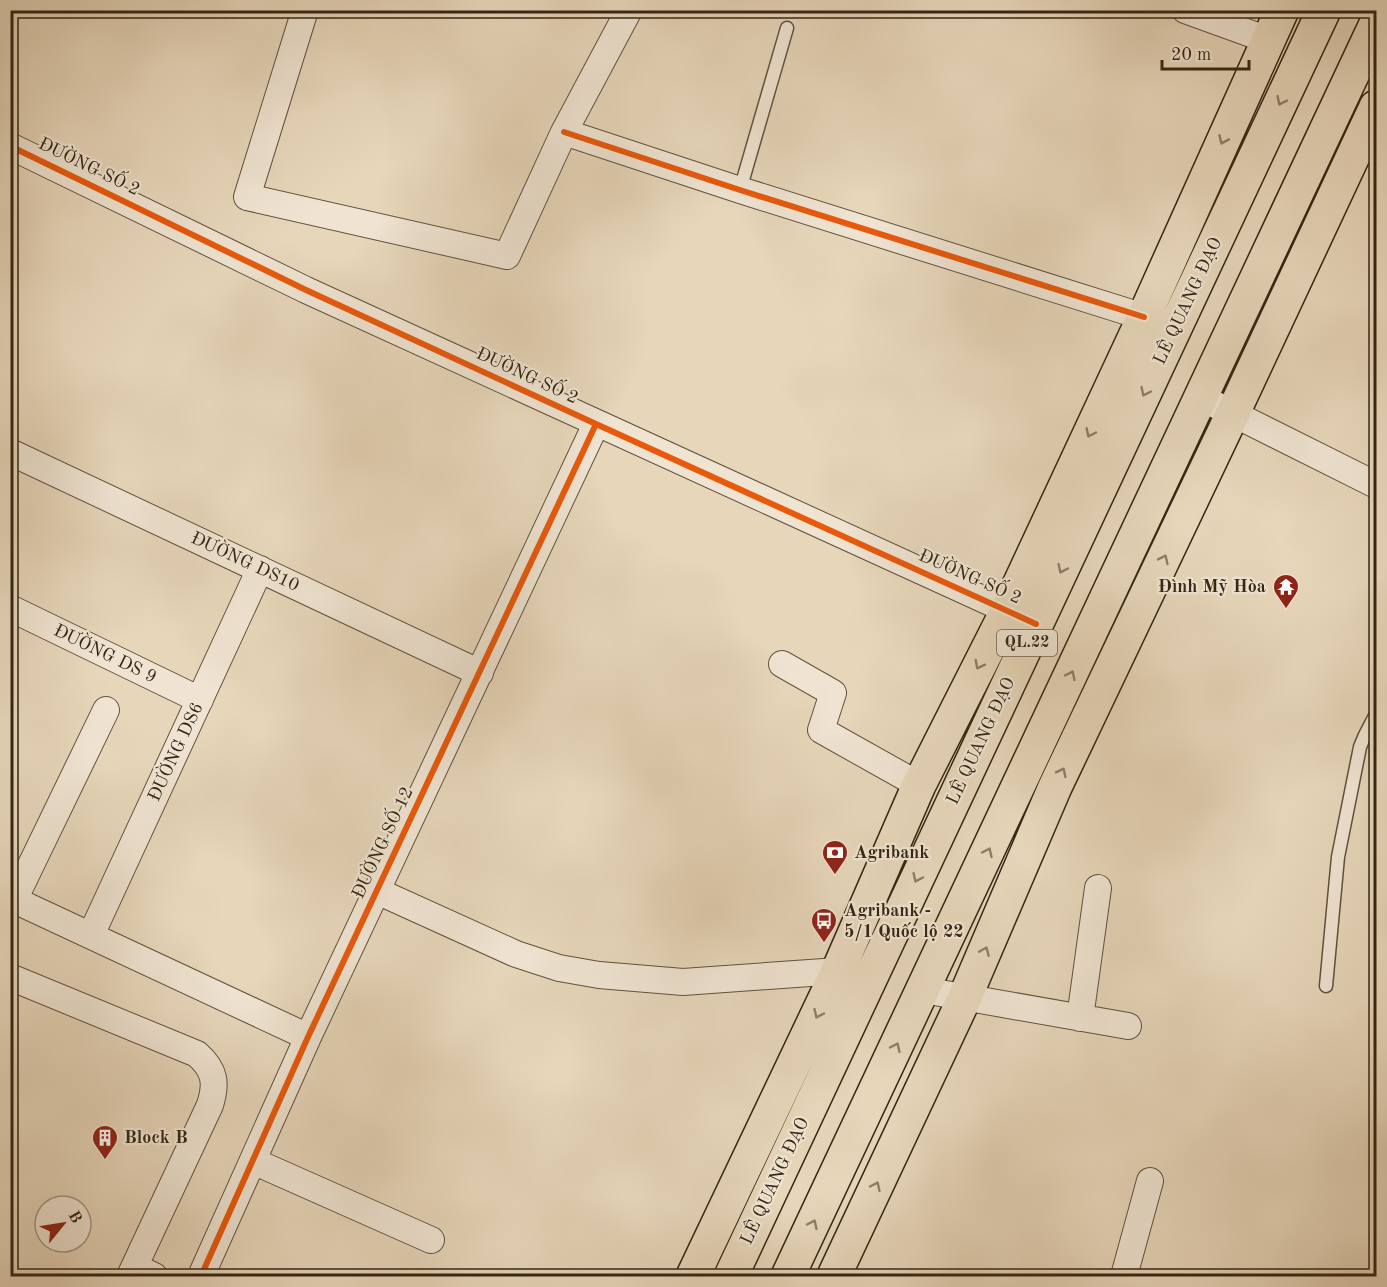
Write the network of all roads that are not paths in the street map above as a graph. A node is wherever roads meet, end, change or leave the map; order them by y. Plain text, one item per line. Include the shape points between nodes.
1 (305, 10) edge
2 (630, 10) edge
3 (1185, 10) edge
4 (1282, 10) edge
5 (1324, 10) edge
6 (1377, 24) edge
7 (787, 28) dead end
8 (1268, 40) junction
9 (1377, 107) edge
10 (564, 132) junction
11 (10, 146) edge
12 (740, 190) junction
13 (1144, 317) junction
14 (1202, 398) junction
15 (1233, 413) junction
16 (596, 424) junction
17 (10, 452) edge
18 (1377, 485) edge
19 (260, 569) junction
20 (10, 608) edge
21 (1007, 611) junction
22 (1036, 624) junction
23 (782, 664) dead end
24 (480, 673) junction
25 (200, 700) junction
26 (106, 710) dead end
27 (1377, 714) edge
28 (919, 785) junction
29 (1098, 888) dead end
30 (377, 891) junction
31 (12, 899) edge
32 (91, 936) junction
33 (838, 971) junction
34 (10, 976) edge
35 (1326, 986) dead end
36 (923, 990) junction
37 (965, 997) junction
38 (1080, 1018) junction
39 (1128, 1026) dead end
40 (309, 1037) junction
41 (253, 1161) junction
42 (1150, 1182) dead end
43 (431, 1240) dead end
44 (140, 1273) edge
45 (201, 1276) edge
46 (693, 1276) edge
47 (731, 1276) edge
48 (788, 1276) edge
49 (834, 1276) edge
50 (1124, 1276) edge

1 - 10 street via 247,197 507,256
2 - 10 street
3 - 8 street
4 - 8 highway, LÊ QUANG ĐẠO / QL.22
5 -> 22 highway, LÊ QUANG ĐẠO / QL.22
6 - 14 highway, QL.22
7 - 12 lane
8 -> 13 highway, LÊ QUANG ĐẠO / QL.22
9 - 15 highway
10 - 12 street
11 - 16 street, ĐƯỜNG SỐ 2 via 306,290
12 - 13 street
13 -> 21 highway, LÊ QUANG ĐẠO / QL.22
14 - 15 street
36 -> 14 highway, QL.22
15 - 18 street
37 -> 15 highway via 1055,787
16 - 21 street, ĐƯỜNG SỐ 2
16 - 24 street, ĐƯỜNG SỐ 12
17 - 19 street, ĐƯỜNG DS10
19 - 24 street, ĐƯỜNG DS10
19 - 25 street, ĐƯỜNG DS6
20 - 25 street, ĐƯỜNG DS 9
21 - 22 street, ĐƯỜNG SỐ 2
21 -> 28 highway, LÊ QUANG ĐẠO / QL.22
22 -> 47 highway, LÊ QUANG ĐẠO / QL.22
23 - 28 street via 833,693 821,730
24 - 30 street, ĐƯỜNG SỐ 12
25 - 32 street, ĐƯỜNG DS6
26 - 31 street
27 - 35 lane via 1360,747 1338,857
28 - 33 highway, LÊ QUANG ĐẠO / QL.22
29 - 38 street
30 - 33 street via 516,954 559,968 599,975 683,982
30 - 40 street, ĐƯỜNG SỐ 12
31 - 32 street
32 - 40 street
33 -> 46 highway, LÊ QUANG ĐẠO / QL.22
34 - 44 street via 196,1054 211,1070 214,1092 210,1105
36 - 37 street
48 -> 36 highway, QL.22
37 - 38 street
49 -> 37 highway
38 - 39 street
40 - 41 street, ĐƯỜNG SỐ 12
41 - 43 street
41 - 45 street, ĐƯỜNG SỐ 12
42 - 50 street

